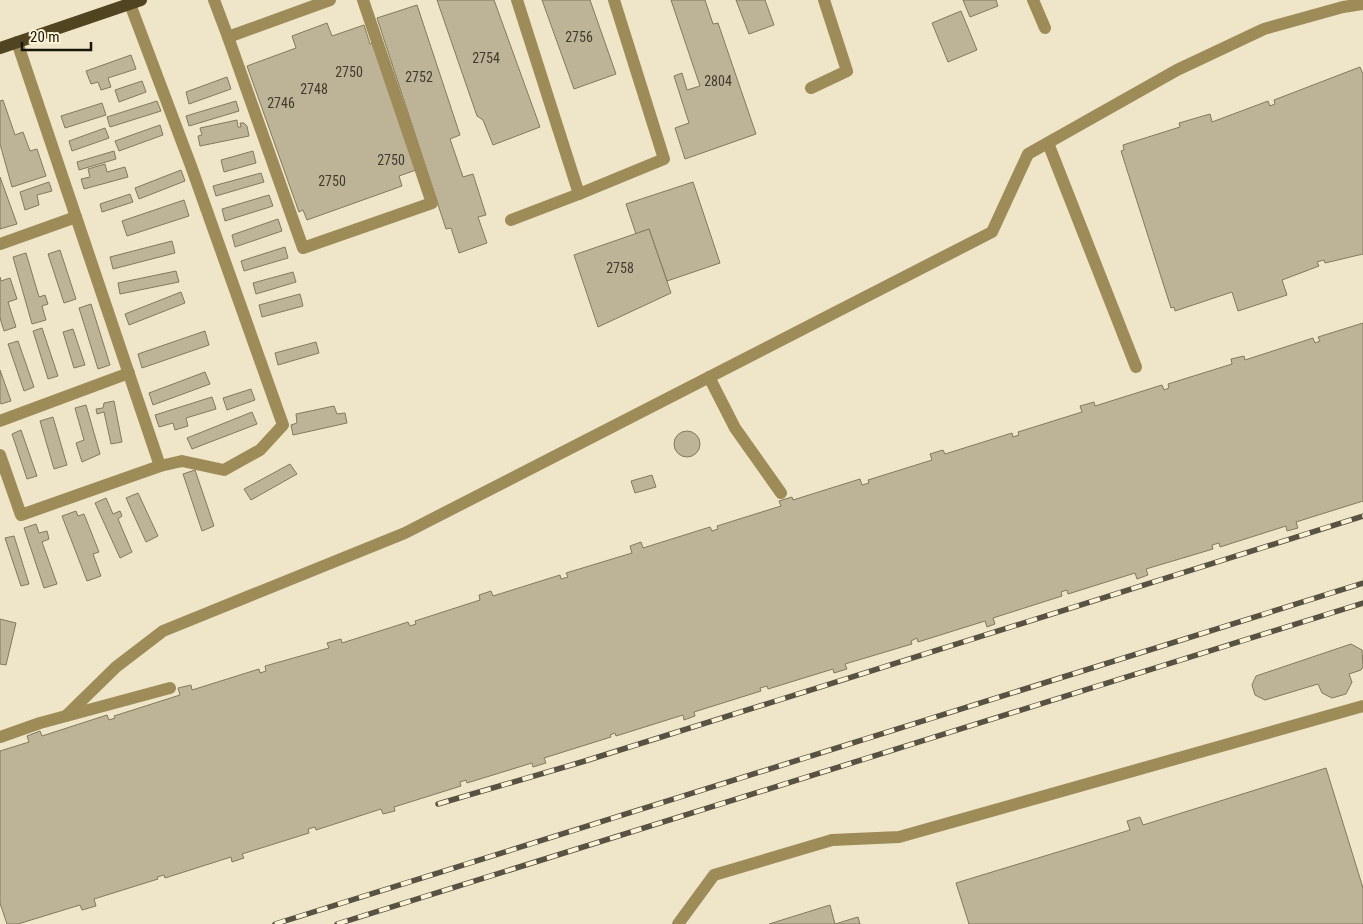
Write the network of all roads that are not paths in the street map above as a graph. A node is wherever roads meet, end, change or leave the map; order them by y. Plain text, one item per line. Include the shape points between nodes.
1 (214, 0) edge
2 (330, 0) edge
3 (363, 0) edge
4 (517, 0) edge
5 (614, 0) edge
6 (824, 0) edge
7 (1033, 0) edge
8 (135, 2) edge
9 (1363, 4) edge
10 (1045, 28) dead end
11 (228, 37) junction
12 (17, 42) junction
13 (0, 48) edge
14 (811, 88) dead end
15 (1048, 143) junction
16 (579, 194) junction
17 (76, 217) junction
18 (510, 220) dead end
19 (0, 244) edge
20 (1136, 368) dead end
21 (129, 373) junction
22 (709, 376) junction
23 (0, 421) edge
24 (0, 455) edge
25 (160, 466) junction
26 (781, 493) dead end
27 (170, 688) dead end
28 (1363, 706) edge
29 (66, 716) junction
30 (0, 738) edge
31 (678, 924) edge

1 - 11 lane
2 - 11 lane
3 - 11 lane via 432,204 303,248
4 - 16 lane
5 - 16 lane via 664,159
6 - 14 lane via 847,72
7 - 10 lane
8 - 12 main road
8 - 25 lane via 283,426 260,450 224,470 182,461
9 - 15 lane via 1264,29 1177,70
12 - 13 main road
12 - 17 lane
15 - 20 lane
15 - 22 lane via 1028,154 992,232
16 - 18 lane
17 - 19 lane
17 - 21 lane
21 - 23 lane
21 - 25 lane
22 - 26 lane via 735,428
22 - 29 lane via 405,532 163,631 116,667
24 - 25 lane via 21,515
27 - 29 lane
28 - 31 lane via 899,837 832,840 714,874
29 - 30 lane

